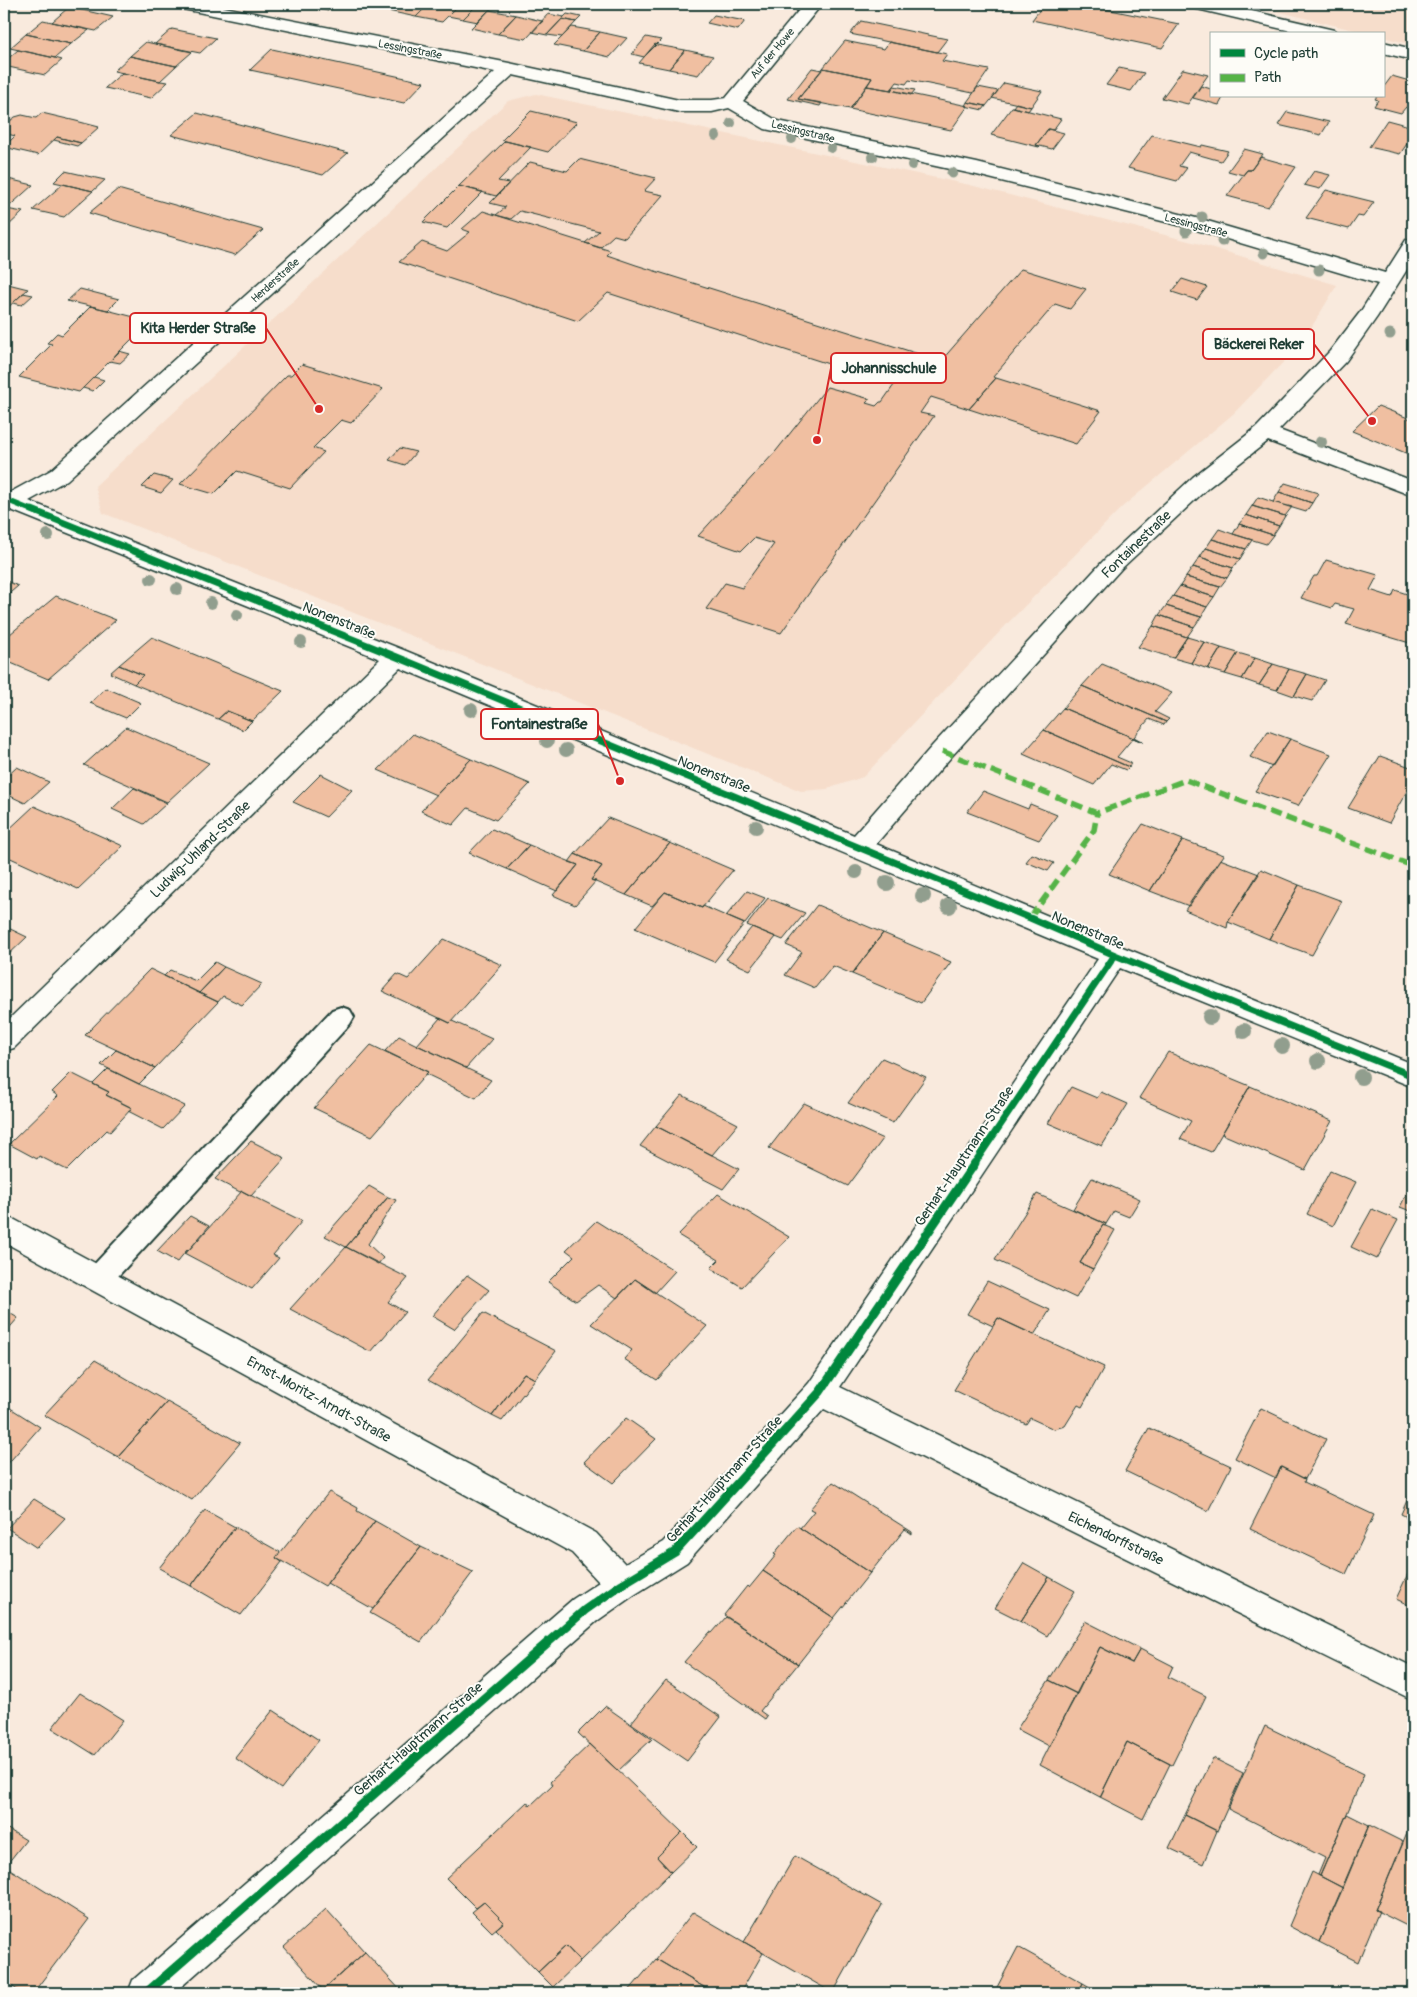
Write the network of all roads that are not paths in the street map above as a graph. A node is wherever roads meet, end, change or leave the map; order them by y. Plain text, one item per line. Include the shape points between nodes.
1 (183, 4) edge
2 (813, 4) edge
3 (1199, 4) edge
4 (1319, 32) edge
5 (1384, 47) edge
6 (1413, 54) edge
7 (509, 69) junction
8 (732, 102) junction
9 (1413, 244) edge
10 (1390, 280) junction
11 (1264, 432) junction
12 (1413, 489) edge
13 (6, 502) edge
14 (397, 657) junction
15 (859, 847) junction
16 (1115, 955) junction
17 (341, 1017) dead end
18 (4, 1042) edge
19 (1413, 1076) edge
20 (4, 1228) edge
21 (98, 1279) junction
22 (820, 1392) junction
23 (622, 1584) junction
24 (1413, 1684) edge
25 (146, 1993) edge

1 - 7 street, Lessingstraße
2 - 8 street, Auf der Howe
3 - 4 street
5 - 6 street
7 - 8 street, Lessingstraße via 679,106
7 - 13 street, Herderstraße via 60,474
8 - 10 street, Lessingstraße via 772,125 977,169 1197,224
9 - 10 street, Fontainestraße
10 - 11 street, Fontainestraße via 1338,356
11 - 12 street
11 - 15 street, Fontainestraße via 1200,482 1113,564
13 - 14 street, Nonenstraße
14 - 15 street, Nonenstraße
14 - 18 street, Ludwig-Uhland-Straße
15 - 16 street, Nonenstraße
16 - 19 street, Nonenstraße
16 - 22 street, Gerhart-Hauptmann-Straße
17 - 21 lane
20 - 21 street, Ernst-Moritz-Arndt-Straße
21 - 23 street, Ernst-Moritz-Arndt-Straße via 584,1543
22 - 23 street, Gerhart-Hauptmann-Straße via 675,1552
22 - 24 street, Eichendorffstraße
23 - 25 street, Gerhart-Hauptmann-Straße via 585,1610

